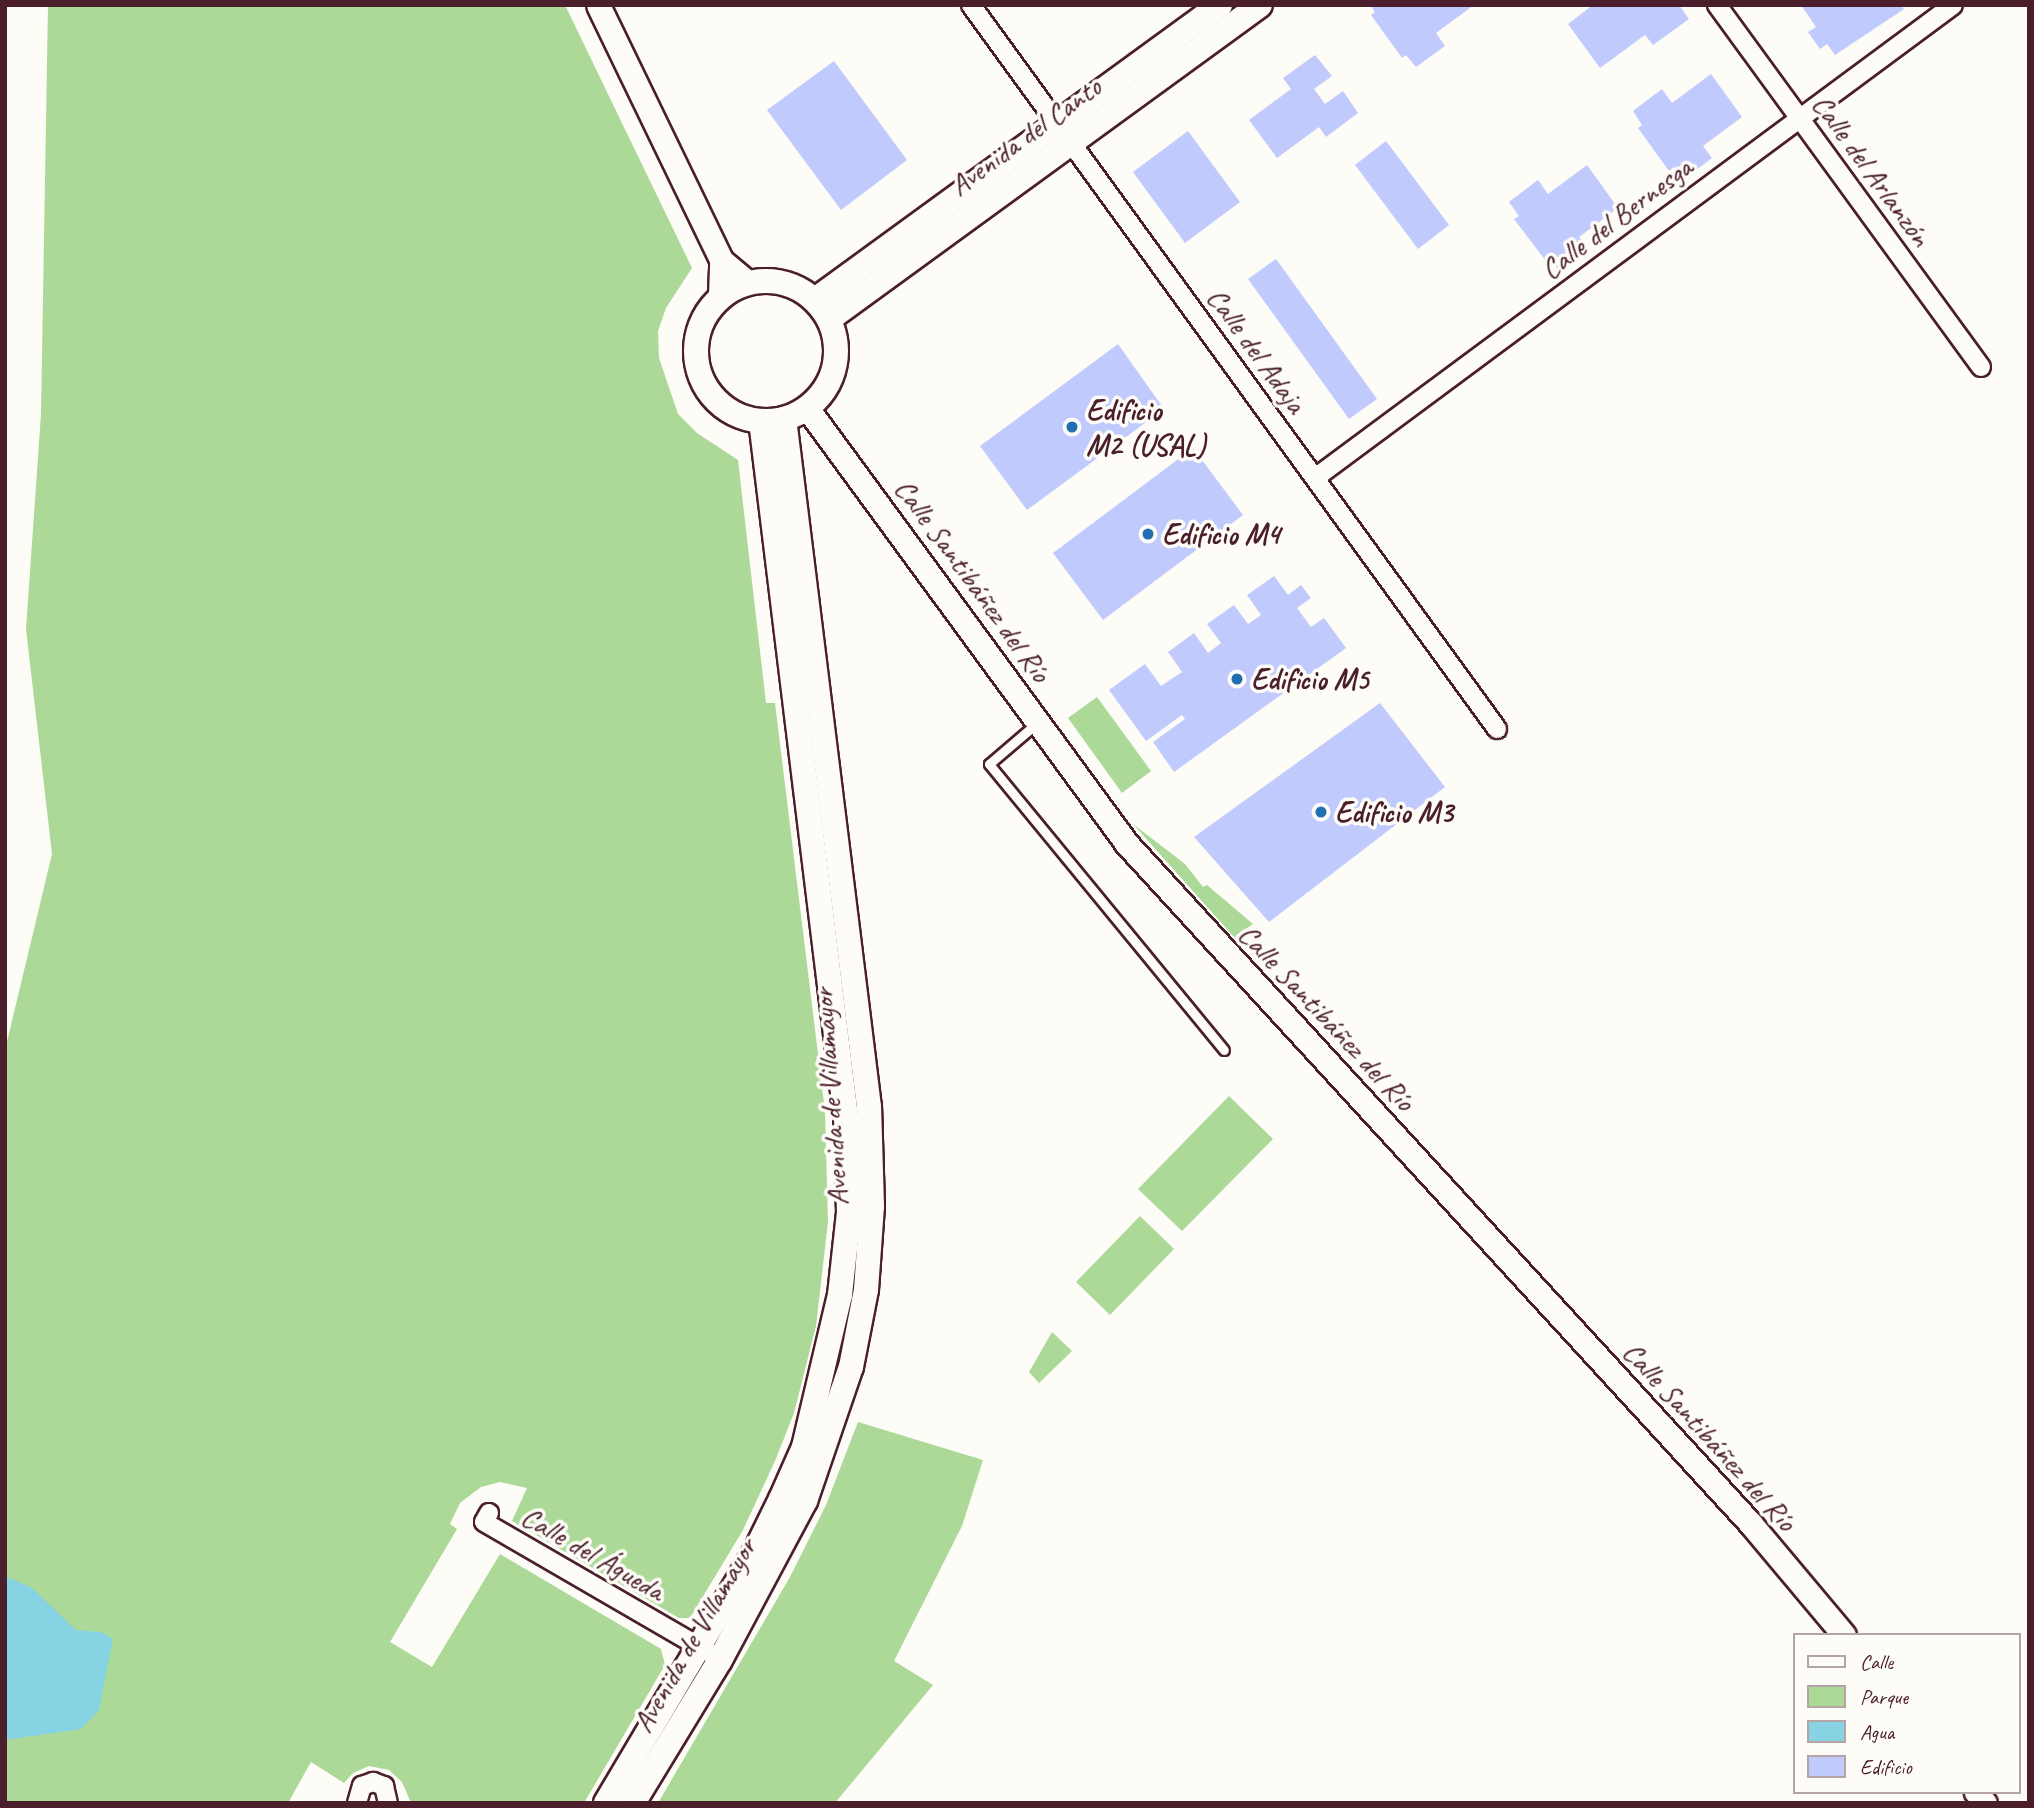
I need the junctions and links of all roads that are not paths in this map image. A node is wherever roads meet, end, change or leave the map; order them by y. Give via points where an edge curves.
1 (598, 5) edge
2 (971, 5) edge
3 (1220, 5) edge
4 (1260, 5) edge
5 (1717, 5) edge
6 (1953, 5) edge
7 (1799, 118) junction
8 (1065, 133) junction
9 (721, 260) junction
10 (747, 282) junction
11 (720, 296) junction
12 (822, 309) junction
13 (1981, 368) dead end
14 (807, 408) junction
15 (773, 420) junction
16 (1315, 478) junction
17 (1038, 721) junction
18 (1497, 729) dead end
19 (1224, 1050) dead end
20 (489, 1513) dead end
21 (1841, 1633) edge
22 (710, 1654) junction
23 (357, 1803) edge
24 (388, 1803) edge
25 (606, 1803) edge
26 (633, 1803) edge

1 - 9 street
2 - 8 street, Calle del Adaja
3 - 8 main road, Avenida del Canto
4 - 8 main road, Avenida del Canto
5 - 7 street, Calle del Arlanzón
6 - 7 street, Calle del Bernesga
7 - 13 street, Calle del Arlanzón
7 - 16 street, Calle del Bernesga
8 - 12 main road, Avenida del Canto
8 - 16 street, Calle del Adaja
9 - 10 street
9 - 11 street
10 - 11 main road
10 - 12 main road via 771,280 794,286
11 - 15 main road via 698,330 698,371 722,406
12 - 14 main road via 836,358 826,386
14 - 15 main road
14 - 17 street, Calle Santibáñez del Río
15 - 22 main road, Avenida de Villamayor via 846,1116 849,1212 826,1366 804,1447
16 - 18 street, Calle del Adaja
17 - 19 lane via 989,764
17 - 21 street, Calle Santibáñez del Río via 1137,854 1749,1523
20 - 22 street, Calle del Águeda via 484,1522
22 - 25 main road, Avenida de Villamayor
22 - 26 main road, Avenida de Villamayor
23 - 24 street via 362,1786 373,1782 384,1786

